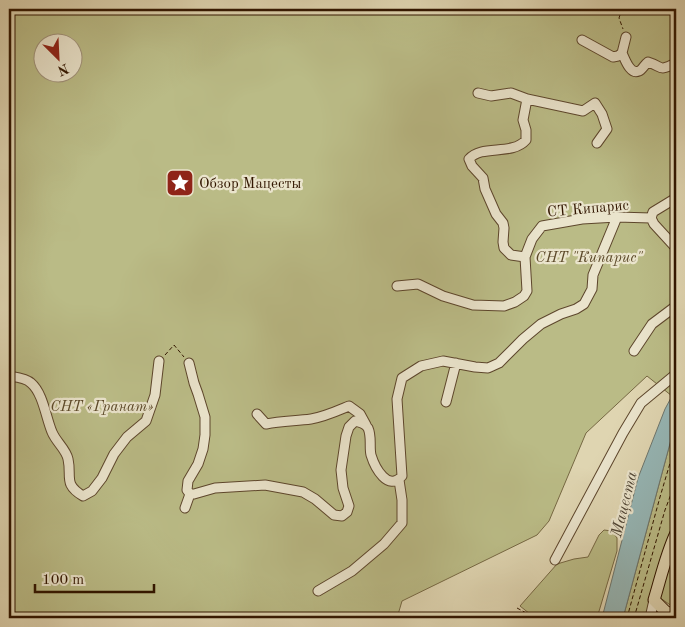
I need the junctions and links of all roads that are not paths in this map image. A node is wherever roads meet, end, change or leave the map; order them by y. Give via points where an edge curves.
1 (626, 37) road end
2 (582, 40) dead end
3 (622, 53) junction
4 (676, 63) edge
5 (478, 93) dead end
6 (527, 99) junction
7 (596, 143) dead end
8 (676, 198) edge
9 (617, 217) junction
10 (651, 218) junction
11 (676, 248) edge
12 (525, 257) junction
13 (397, 286) dead end
14 (676, 306) edge
15 (634, 351) dead end
16 (158, 361) road end
17 (189, 363) road end
18 (456, 364) junction
19 (676, 374) edge
20 (9, 376) edge
21 (446, 402) dead end
22 (257, 414) dead end
23 (366, 426) junction
24 (399, 480) junction
25 (190, 494) junction
26 (185, 508) dead end
27 (676, 533) edge
28 (555, 560) dead end
29 (318, 591) dead end
30 (654, 600) junction
31 (650, 618) edge
32 (676, 618) edge

1 - 3 street
2 - 3 street via 613,57
3 - 4 street via 634,72 648,62 659,68
5 - 6 street via 491,96 511,93
6 - 7 street via 583,112 595,103 607,129
6 - 12 street via 523,120 526,140 522,145 481,152 469,159 483,178 503,224 504,248 511,255
8 - 10 street via 654,212
9 - 10 street, СТ Кипарис
9 - 12 street, СТ Кипарис via 542,226 532,239
9 - 18 street via 592,275 592,290 584,304 541,324 499,363 488,368
10 - 11 street
12 - 13 street via 527,291 515,302 504,306 473,305 418,284
14 - 15 street via 652,324
16 - 20 street via 155,395 146,421 123,442 102,478 92,491 83,496 74,490 69,478 68,459 53,434 40,396 31,382
17 - 25 street via 205,416 203,449 188,482
18 - 21 street
18 - 24 street via 443,361 421,366 402,378 397,399 402,476
19 - 28 street via 641,403
22 - 23 street via 266,424 312,419 349,406 360,414
23 - 24 street via 371,454 381,475 394,482
23 - 25 street via 355,422 346,436 341,470 342,488 349,506 342,516 334,515 303,492 264,485 215,488
24 - 29 street via 402,523 384,544 352,571
25 - 26 street
27 - 30 main road
30 - 31 street
30 - 32 main road

